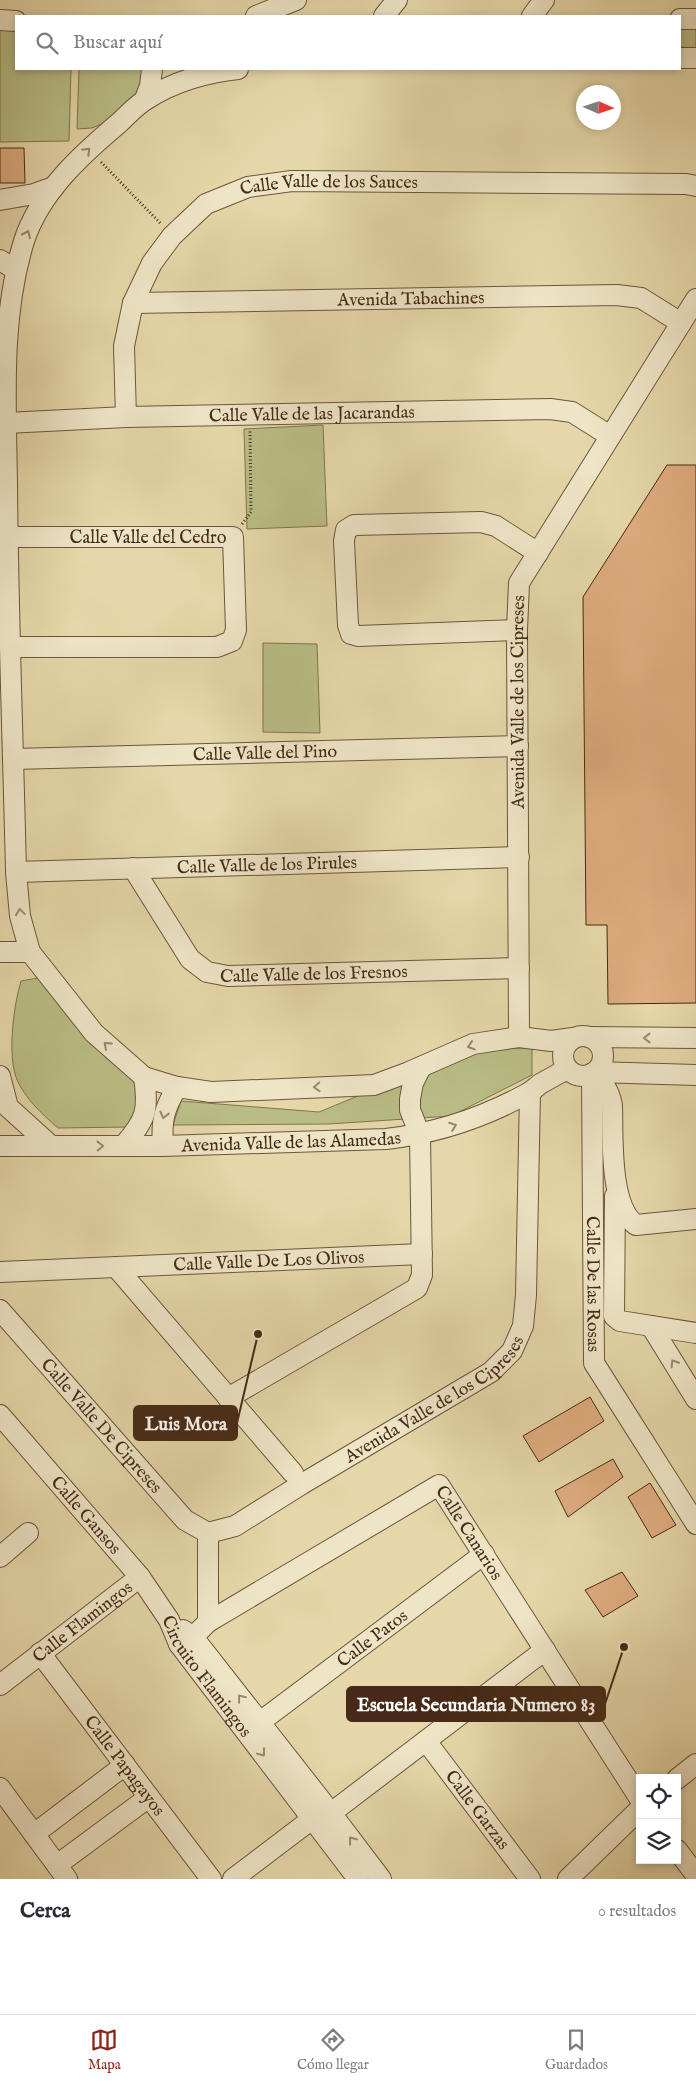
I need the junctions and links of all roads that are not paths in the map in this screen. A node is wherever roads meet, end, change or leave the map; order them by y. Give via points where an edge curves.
1 (296, 0) edge
2 (397, 0) edge
3 (544, 0) edge
4 (258, 15) edge
5 (385, 15) edge
6 (533, 15) edge
7 (681, 19) edge
8 (696, 19) edge
9 (0, 20) edge
10 (15, 20) edge
11 (681, 58) edge
12 (696, 58) edge
13 (152, 70) edge
14 (226, 70) edge
15 (192, 73) edge
16 (146, 99) junction
17 (696, 186) edge
18 (54, 187) junction
19 (0, 200) edge
20 (8, 265) edge
21 (696, 299) edge
22 (133, 303) junction
23 (681, 323) junction
24 (126, 417) junction
25 (6, 423) junction
26 (610, 436) junction
27 (7, 537) junction
28 (538, 553) junction
29 (517, 630) junction
30 (11, 648) junction
31 (518, 746) junction
32 (13, 759) junction
33 (519, 857) junction
34 (133, 868) junction
35 (16, 872) junction
36 (0, 952) edge
37 (30, 952) junction
38 (519, 968) junction
39 (519, 1037) junction
40 (581, 1038) junction
41 (696, 1038) edge
42 (421, 1067) junction
43 (568, 1069) junction
44 (593, 1073) junction
45 (696, 1075) edge
46 (0, 1076) edge
47 (144, 1077) junction
48 (177, 1087) junction
49 (530, 1092) junction
50 (4, 1107) edge
51 (420, 1135) junction
52 (124, 1145) junction
53 (0, 1146) edge
54 (51, 1146) junction
55 (163, 1146) junction
56 (615, 1179) junction
57 (696, 1219) edge
58 (422, 1254) junction
59 (116, 1267) junction
60 (0, 1272) edge
61 (0, 1310) edge
62 (651, 1326) junction
63 (696, 1333) edge
64 (228, 1398) junction
65 (696, 1399) edge
66 (0, 1415) edge
67 (293, 1473) dead end
68 (696, 1524) edge
69 (28, 1533) dead end
70 (208, 1534) junction
71 (484, 1554) junction
72 (1, 1555) edge
73 (140, 1577) junction
74 (169, 1620) joint
75 (208, 1622) junction
76 (186, 1641) junction
77 (545, 1650) junction
78 (40, 1653) junction
79 (0, 1684) edge
80 (260, 1722) junction
81 (426, 1741) junction
82 (696, 1764) edge
83 (125, 1765) junction
84 (681, 1776) edge
85 (0, 1788) edge
86 (636, 1793) edge
87 (149, 1797) junction
88 (331, 1812) junction
89 (636, 1813) edge
90 (312, 1819) junction
91 (34, 1834) junction
92 (681, 1855) edge
93 (62, 1872) edge
94 (696, 1875) edge
95 (211, 1879) edge
96 (233, 1879) edge
97 (358, 1879) edge
98 (381, 1879) edge
99 (530, 1879) edge
100 (568, 1879) edge

1 - 4 street
2 - 5 street
3 - 6 street
7 - 8 street
9 - 10 street
11 - 12 street
13 - 16 street
14 - 15 street
15 - 16 street
18 -> 16 street via 88,150
17 - 22 street, Calle Valle de los Sauces via 292,181 248,187 206,204 172,236 152,263
18 - 19 street
20 -> 18 street
20 - 25 street
21 - 23 street, Avenida Valle de los Cipreses
22 - 23 street, Avenida Tabachines via 617,295 641,298
22 - 24 street, Calle Valle de los Sauces via 124,346
23 - 26 street, Avenida Valle de los Cipreses
24 - 25 street, Calle Valle de las Jacarandas
24 - 26 street, Calle Valle de las Jacarandas via 550,409 572,412
25 - 27 street
26 - 28 street, Avenida Valle de los Cipreses
27 - 30 street
27 - 30 street, Calle Valle del Cedro via 233,536 236,630 232,641 217,647
28 - 29 street, Avenida Valle de los Cipreses via 519,583
28 - 29 street via 496,526 481,522 354,525 346,530 348,625 351,634
29 - 31 street, Avenida Valle de los Cipreses
30 - 32 street
31 - 32 street, Calle Valle del Pino
31 - 33 street, Avenida Valle de los Cipreses
32 - 35 street
33 - 34 street, Calle Valle de los Pirules
33 - 38 street, Avenida Valle de los Cipreses
34 - 35 street, Calle Valle de los Pirules
34 - 38 street, Calle Valle de los Fresnos via 190,959 207,972 228,976
37 -> 35 street via 20,916
36 - 37 street
47 -> 37 street via 94,1033
38 - 39 street, Avenida Valle de los Cipreses
39 - 40 street via 551,1041
39 -> 42 street via 473,1044
41 -> 40 street
40 - 43 street via 569,1042 563,1052
40 - 44 street via 598,1044 603,1056
42 -> 48 street via 374,1085 211,1092
42 - 51 street via 410,1099 410,1110
43 - 44 street via 579,1076
43 - 49 street, Avenida Valle de las Alamedas
44 - 45 street
44 - 56 street via 609,1094
44 - 68 street, Calle De las Rosas via 594,1363
46 - 50 street
47 - 48 street
47 - 52 street via 144,1113 139,1128
48 -> 55 street via 163,1116
51 -> 49 street, Avenida Valle de las Alamedas via 451,1128
49 - 70 street, Avenida Valle de los Cipreses via 526,1295 523,1326 512,1352 491,1372 235,1526
50 - 54 street
51 - 55 street, Avenida Valle de las Alamedas via 386,1139
51 - 58 street
54 -> 52 street, Avenida Valle de las Alamedas
52 - 55 street, Avenida Valle de las Alamedas
53 - 54 street, Avenida Valle de las Alamedas
56 - 57 street via 624,1210 636,1225
56 - 62 street via 614,1316 620,1321
58 - 59 street, Calle Valle De Los Olivos
58 - 64 street via 422,1274 417,1288
59 - 60 street, Calle Valle De Los Olivos
59 - 64 street
61 - 70 street, Calle Valle De Cipreses via 185,1520
62 - 63 street
65 -> 62 street
64 - 67 street
66 - 73 street, Calle Gansos
69 - 72 street
70 - 75 street
71 - 75 street, Calle Canarios via 439,1485
71 - 77 street, Calle Canarios
71 - 80 street, Calle Patos
73 - 74 street, Calle Gansos
73 - 78 street, Calle Flamingos
74 - 76 street, Circuito Flamingos
75 - 76 street, Calle Canarios
80 -> 76 street, Circuito Flamingos
76 -> 90 street, Circuito Flamingos
77 - 81 street
77 - 86 street, Calle Canarios
78 - 79 street, Calle Flamingos
78 - 83 street, Calle Papagayos
80 - 88 street, Circuito Flamingos
81 - 88 street
81 - 99 street, Calle Garzas
82 - 84 street
83 - 87 street, Calle Papagayos
83 - 91 street
85 - 91 street
87 - 93 street
87 - 95 street, Calle Papagayos
98 -> 88 street, Circuito Flamingos
89 - 100 street
90 - 96 street
90 - 97 street, Circuito Flamingos
91 - 93 street
92 - 94 street

